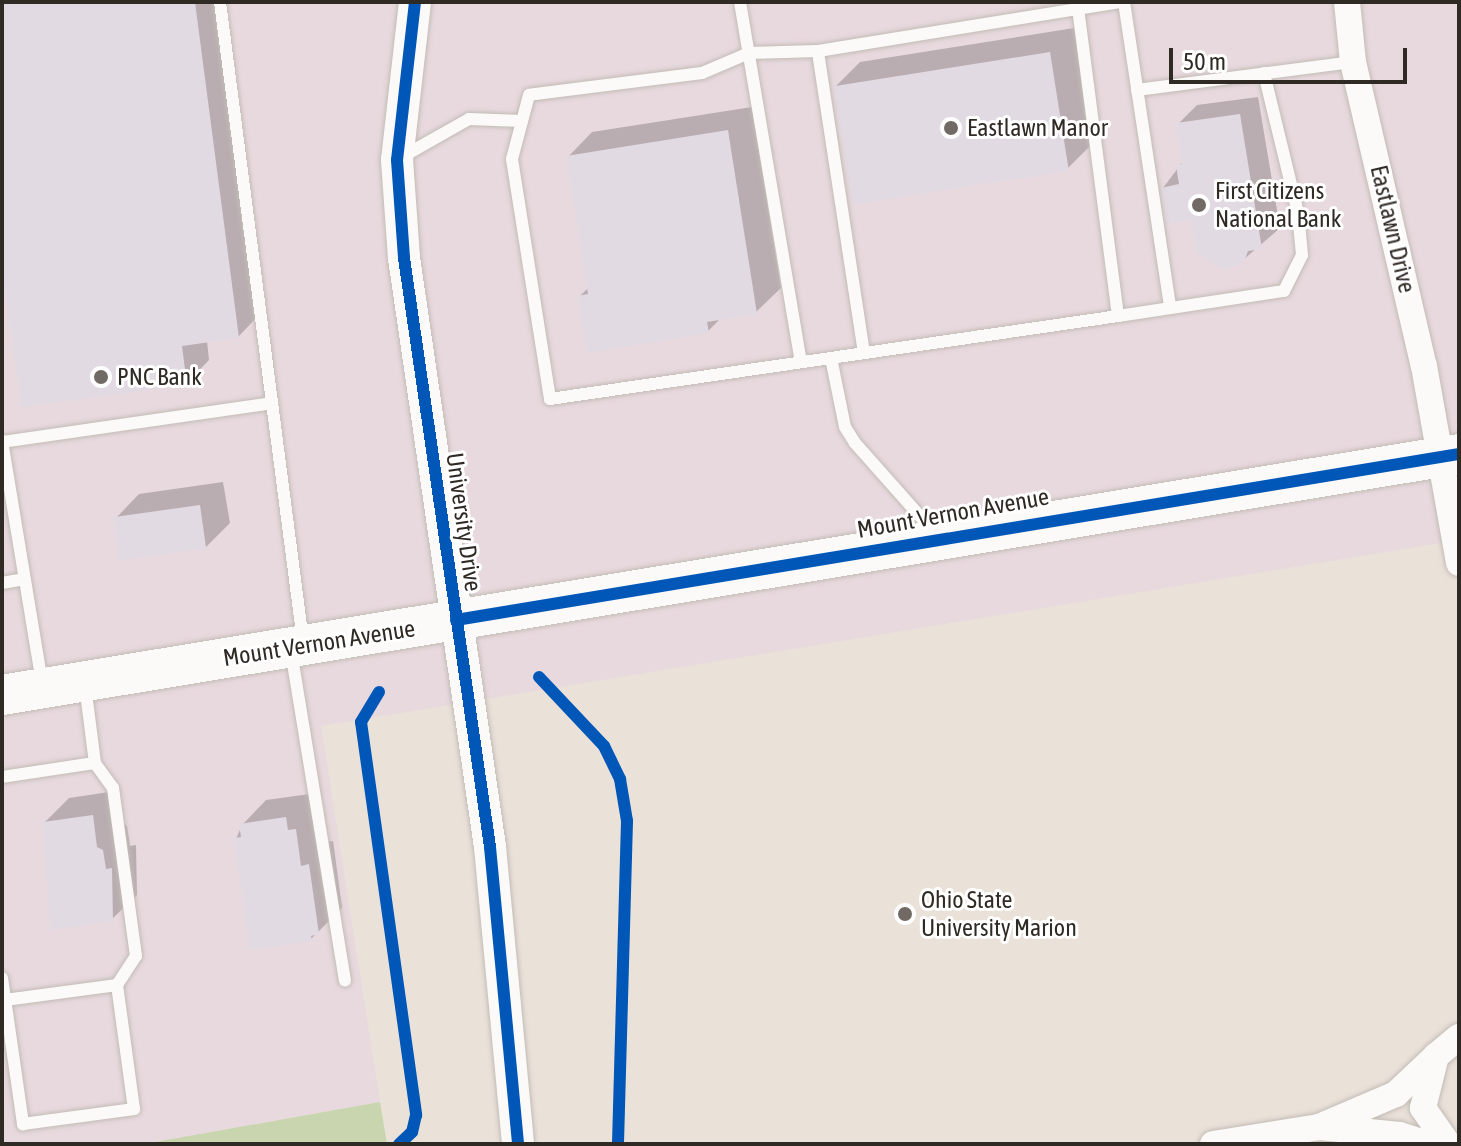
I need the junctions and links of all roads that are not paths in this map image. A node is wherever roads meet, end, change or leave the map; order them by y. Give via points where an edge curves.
1 (220, 2) edge
2 (415, 2) edge
3 (740, 2) edge
4 (1122, 2) edge
5 (1347, 2) edge
6 (1077, 6) edge
7 (818, 51) junction
8 (749, 53) junction
9 (1353, 62) junction
10 (1264, 73) junction
11 (1137, 90) junction
12 (522, 121) junction
13 (397, 160) junction
14 (1170, 307) junction
15 (1118, 316) junction
16 (864, 353) junction
17 (831, 358) junction
18 (801, 362) junction
19 (272, 403) junction
20 (2, 442) edge
21 (1450, 455) edge
22 (940, 538) junction
23 (1459, 563) edge
24 (25, 579) junction
25 (2, 583) edge
26 (456, 620) junction
27 (297, 646) junction
28 (85, 682) junction
29 (43, 689) junction
30 (2, 695) edge
31 (95, 763) junction
32 (2, 777) edge
33 (2, 978) edge
34 (345, 981) dead end
35 (117, 985) junction
36 (5, 1000) junction
37 (1459, 1037) edge
38 (1436, 1056) junction
39 (1319, 1127) junction
40 (518, 1144) edge
41 (1213, 1144) edge
42 (1427, 1144) edge
43 (1448, 1144) edge

1 - 19 lane
2 - 13 street, University Drive
3 - 8 lane
4 - 6 lane
4 - 11 lane
5 - 9 street, Eastlawn Drive
6 - 7 lane
6 - 15 lane
7 - 8 lane
7 - 16 lane
8 - 12 lane via 702,73 529,95
8 - 18 lane
9 - 10 lane
9 - 21 street, Eastlawn Drive
10 - 11 lane
10 - 14 lane via 1298,213 1302,255 1284,291
11 - 14 lane
12 - 13 lane via 469,119
12 - 18 lane via 512,159 550,399
13 - 26 street, University Drive via 404,258
14 - 15 lane
15 - 16 lane
16 - 17 lane
17 - 18 lane
17 - 22 lane via 845,427
19 - 20 lane
19 - 27 lane
20 - 24 lane
21 - 22 main road, Mount Vernon Avenue
21 - 23 street
22 - 26 main road, Mount Vernon Avenue
24 - 25 lane
24 - 29 lane
26 - 27 main road, Mount Vernon Avenue
26 - 40 street, University Drive via 490,847
27 - 28 main road, Mount Vernon Avenue
27 - 34 lane
28 - 29 main road, Mount Vernon Avenue
28 - 31 lane
29 - 30 main road, Mount Vernon Avenue
31 - 32 lane
31 - 35 lane via 113,788 136,956
33 - 36 lane
35 - 36 lane
35 - 36 lane via 134,1109 23,1124
37 - 38 street
38 - 39 street via 1396,1094
38 - 43 street via 1423,1108
39 - 41 street
39 - 42 street via 1400,1135

